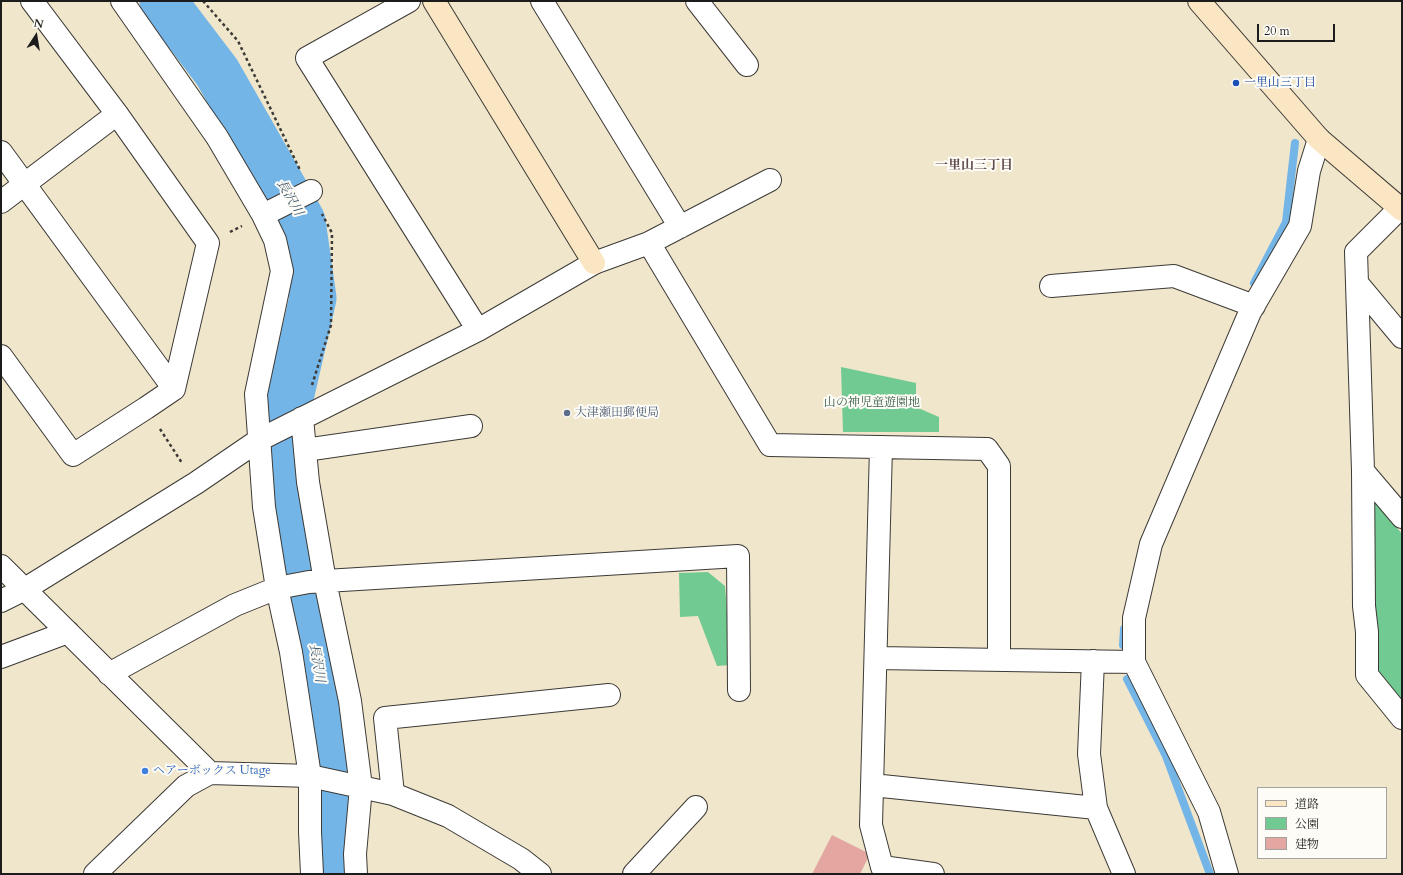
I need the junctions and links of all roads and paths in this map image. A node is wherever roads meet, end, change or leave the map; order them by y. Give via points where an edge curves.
1 (32, 1) edge
2 (122, 1) edge
3 (409, 1) edge
4 (434, 1) edge
5 (542, 1) edge
6 (697, 1) edge
7 (1199, 1) edge
8 (746, 65) dead end
9 (117, 114) junction
10 (1319, 139) junction
11 (1, 152) edge
12 (770, 180) dead end
13 (25, 185) junction
14 (310, 191) dead end
15 (1, 202) edge
16 (1401, 208) edge
17 (264, 214) junction
18 (680, 227) junction
19 (208, 243) junction
20 (649, 243) junction
21 (594, 263) junction
22 (1357, 283) junction
23 (1052, 286) dead end
24 (1254, 306) junction
25 (478, 330) junction
26 (1402, 337) edge
27 (1, 356) edge
28 (174, 389) junction
29 (146, 408) junction
30 (302, 418) junction
31 (471, 426) dead end
32 (259, 440) junction
33 (881, 447) junction
34 (305, 450) junction
35 (1363, 471) junction
36 (196, 483) junction
37 (1402, 517) edge
38 (1, 566) edge
39 (325, 581) junction
40 (278, 588) junction
41 (24, 589) junction
42 (1, 601) edge
43 (68, 632) junction
44 (1, 657) edge
45 (876, 658) junction
46 (999, 660) junction
47 (1093, 661) junction
48 (1134, 662) junction
49 (109, 674) junction
50 (739, 690) dead end
51 (609, 695) dead end
52 (1402, 718) edge
53 (210, 773) junction
54 (311, 776) junction
55 (872, 785) junction
56 (360, 787) junction
57 (393, 794) junction
58 (696, 807) dead end
59 (1096, 808) junction
60 (99, 873) edge
61 (312, 874) edge
62 (356, 874) edge
63 (540, 874) edge
64 (634, 874) edge
65 (933, 874) edge
66 (1124, 874) edge
67 (1227, 874) edge

1 - 9 street
2 - 17 street via 217,137
3 - 25 street via 307,58
4 - 21 street
5 - 18 street
6 - 8 street
7 - 10 street
9 - 13 street
9 - 19 street
10 - 16 street
10 - 24 street via 1309,171 1300,226
11 - 13 street
12 - 18 street
13 - 15 street
13 - 28 street
14 - 17 street
16 - 22 street via 1356,252
17 - 19 path
17 - 32 street via 275,240 282,271 256,394
18 - 20 street
19 - 28 street
20 - 21 street
20 - 33 street via 770,445
21 - 25 street
22 - 26 street
22 - 35 street
23 - 24 street via 1174,276
24 - 48 street via 1150,544 1134,618
25 - 30 street
27 - 29 street via 73,455
28 - 29 street
29 - 36 path
30 - 32 street
30 - 34 street
31 - 34 street
32 - 36 street
32 - 40 street via 264,507
33 - 45 street
33 - 46 street via 987,449 999,466
34 - 39 street
35 - 37 street
35 - 52 street via 1366,675
36 - 41 street
38 - 41 street
39 - 40 street
39 - 50 street via 738,556
39 - 56 street via 350,701
40 - 49 street via 235,605
40 - 54 street
41 - 42 street
41 - 43 street
43 - 44 street
43 - 49 street
45 - 46 street
45 - 55 street
46 - 47 street
47 - 48 street
47 - 59 street via 1089,754
48 - 67 street via 1209,812
49 - 53 street
51 - 57 street via 385,718
53 - 54 street
53 - 60 street via 186,786
54 - 56 street
54 - 61 street
55 - 59 street
55 - 65 street via 871,825 882,867
56 - 57 street
56 - 62 street
57 - 63 street via 448,816 521,859
58 - 64 street
59 - 66 street

